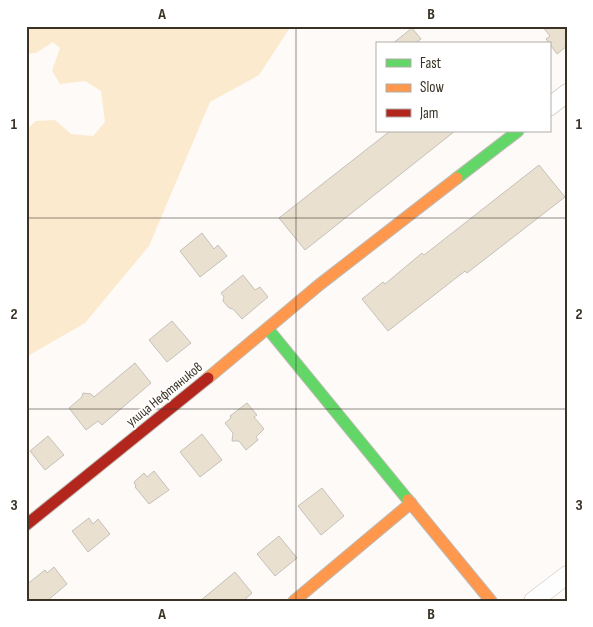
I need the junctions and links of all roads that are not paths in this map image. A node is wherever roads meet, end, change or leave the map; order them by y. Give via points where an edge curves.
1 (567, 93) edge
2 (550, 106) edge
3 (517, 132) edge
4 (268, 329) junction
5 (411, 503) junction
6 (26, 525) edge
7 (567, 575) edge
8 (294, 601) edge
9 (491, 601) edge
10 (534, 601) edge

1 - 2 street
3 - 4 street, улица Нефтяников via 319,285
4 - 5 street
4 - 6 street, улица Нефтяников
5 - 8 street
5 - 9 street
7 - 10 street

